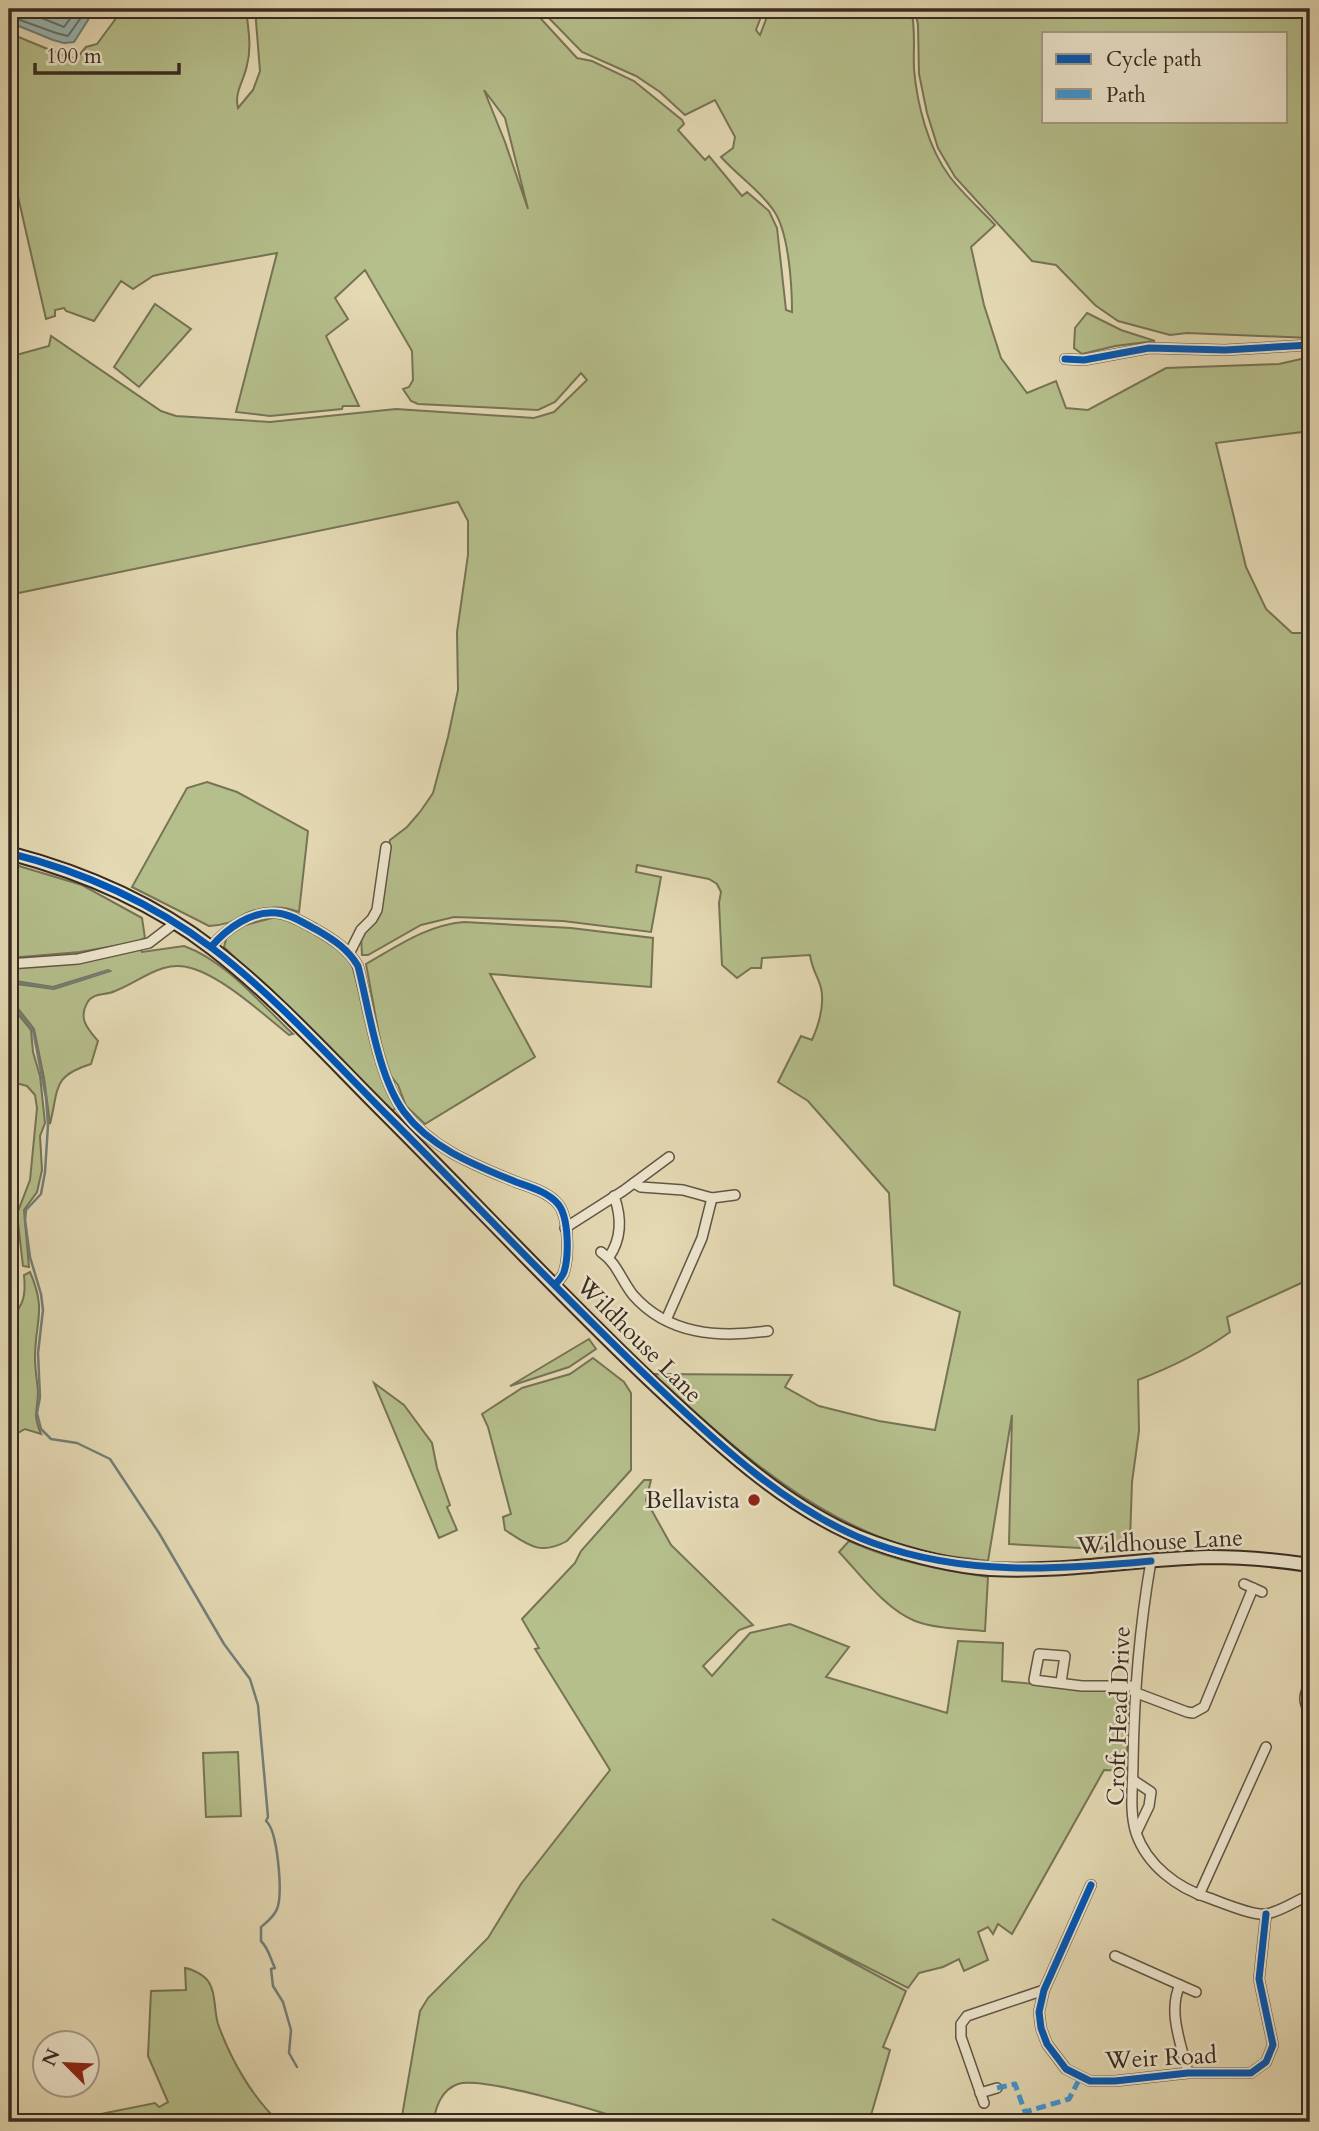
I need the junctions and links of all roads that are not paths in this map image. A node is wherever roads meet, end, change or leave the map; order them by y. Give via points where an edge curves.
1 (1310, 345) edge
2 (1065, 359) dead end
3 (386, 847) dead end
4 (9, 853) edge
5 (174, 923) junction
6 (211, 947) junction
7 (350, 952) junction
8 (9, 964) edge
9 (669, 1157) dead end
10 (634, 1183) junction
11 (735, 1195) dead end
12 (614, 1196) junction
13 (712, 1198) junction
14 (565, 1228) junction
15 (555, 1285) junction
16 (666, 1320) junction
17 (768, 1331) dead end
18 (1151, 1561) junction
19 (1310, 1565) edge
20 (1253, 1588) dead end
21 (1310, 1681) edge
22 (1062, 1682) dead end
23 (1134, 1689) junction
24 (1310, 1711) edge
25 (1266, 1747) dead end
26 (1133, 1780) junction
27 (1136, 1832) junction
28 (1091, 1885) dead end
29 (1199, 1895) junction
30 (1310, 1895) edge
31 (1266, 1914) junction
32 (1115, 1956) dead end
33 (1180, 1985) junction
34 (1044, 1990) junction
35 (1196, 1992) dead end
36 (1188, 2073) junction
37 (997, 2088) dead end

1 - 2 street via 1149,348
3 - 7 street via 377,910
4 - 5 main road, Wildhouse Lane via 88,878
5 - 6 main road, Wildhouse Lane
5 - 8 street via 149,943 78,959
6 - 7 street via 235,925 280,913
6 - 15 main road, Wildhouse Lane via 292,1021
7 - 14 street via 358,966 384,1069 403,1111 440,1147 547,1194 558,1204
9 - 10 street
10 - 12 street
10 - 13 street
11 - 13 street
12 - 14 street
12 - 16 street via 621,1230 614,1250 605,1255 632,1294
13 - 16 street via 702,1238
14 - 15 street via 564,1273
15 - 18 main road, Wildhouse Lane via 712,1439 835,1526 928,1559 986,1568 1080,1568
16 - 17 street via 720,1335
18 - 19 main road, Wildhouse Lane via 1264,1558
18 - 23 street, Croft Head Drive
20 - 23 street via 1204,1707 1186,1712
21 - 24 street via 1304,1698
22 - 23 street
23 - 26 street, Croft Head Drive
25 - 29 street
26 - 27 street, Croft Head Drive
26 - 27 street via 1151,1792 1152,1798
27 - 29 street, Croft Head Drive via 1164,1873
28 - 34 street, Weir Road
29 - 31 street, Croft Head Drive
30 - 31 street
31 - 36 street, Weir Road via 1259,1979 1271,2053 1251,2073
32 - 33 street
33 - 35 street
33 - 36 street via 1174,2014
34 - 36 street, Weir Road via 1041,2028 1047,2045 1066,2069 1090,2081
34 - 37 street via 967,2016 961,2024 961,2038 982,2098

